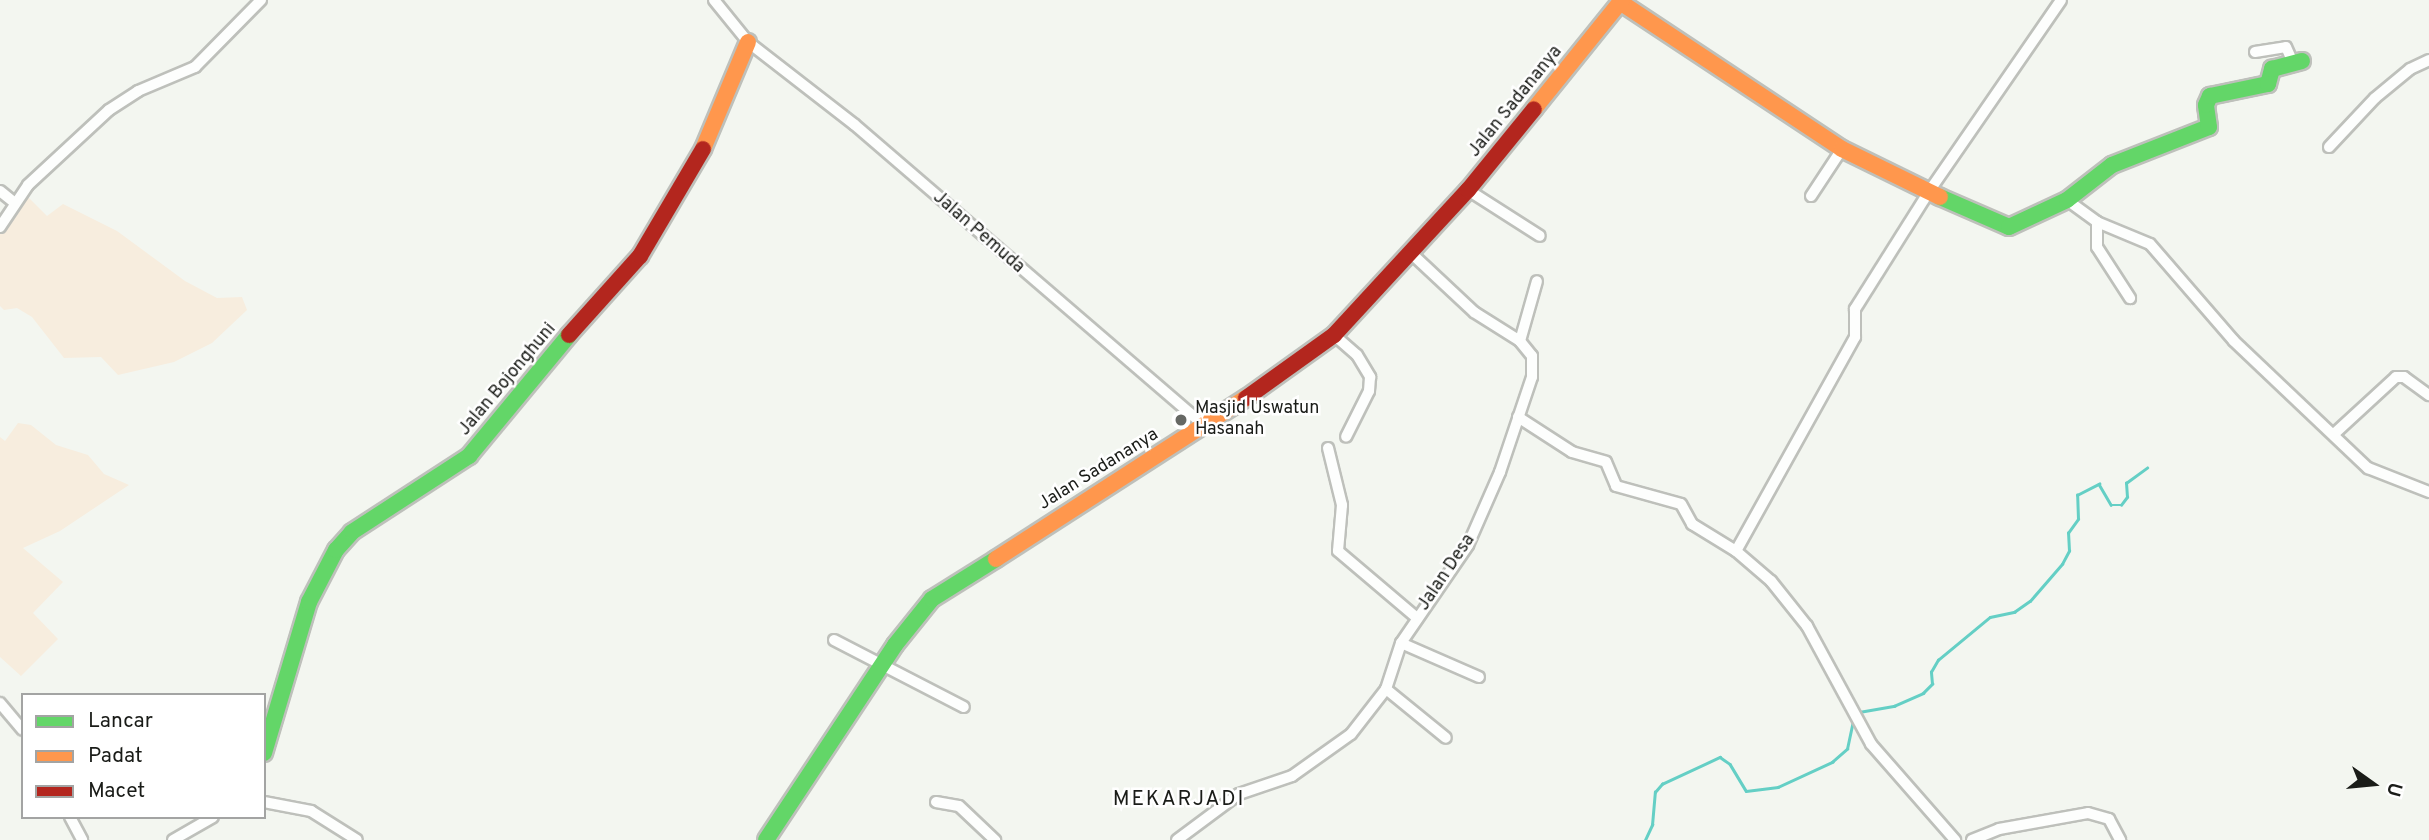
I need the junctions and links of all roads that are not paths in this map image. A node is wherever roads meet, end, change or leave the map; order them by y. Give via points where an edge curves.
1 (261, 0) edge
2 (715, 0) edge
3 (2061, 0) edge
4 (1621, 1) edge
5 (748, 42) junction
6 (2255, 52) dead end
7 (2429, 60) edge
8 (2297, 62) joint
9 (2329, 147) dead end
10 (1842, 149) junction
11 (1468, 190) junction
12 (0, 191) edge
13 (1928, 192) junction
14 (1811, 197) dead end
15 (2067, 200) junction
16 (15, 203) junction
17 (2097, 222) junction
18 (0, 226) edge
19 (1539, 236) dead end
20 (1412, 254) junction
21 (1537, 281) dead end
22 (2130, 298) dead end
23 (1334, 335) junction
24 (1520, 341) junction
25 (2429, 395) edge
26 (1518, 417) junction
27 (1206, 427) junction
28 (2334, 434) junction
29 (1346, 437) dead end
30 (1328, 448) dead end
31 (2429, 492) edge
32 (1737, 551) junction
33 (1417, 618) junction
34 (835, 640) dead end
35 (1401, 643) junction
36 (883, 666) junction
37 (1479, 677) dead end
38 (1387, 689) junction
39 (0, 703) edge
40 (964, 707) dead end
41 (21, 728) edge
42 (1446, 738) dead end
43 (266, 746) edge
44 (266, 802) edge
45 (936, 802) dead end
46 (71, 819) edge
47 (210, 819) edge
48 (82, 840) edge
49 (173, 840) edge
50 (357, 840) edge
51 (766, 840) edge
52 (995, 840) edge
53 (1177, 840) edge
54 (1955, 840) edge
55 (1972, 840) edge
56 (2120, 840) edge

1 - 16 street via 195,67 138,91 109,110 28,185
2 - 5 street, Jalan Pemuda
3 - 13 street
4 - 10 street
4 - 11 street, Jalan Sadananya
5 - 27 street, Jalan Pemuda via 845,117
5 - 43 street, Jalan Bojonghuni via 724,90 697,165 640,256 469,456 352,532 336,550 309,602
6 - 8 street via 2286,47
7 - 9 street via 2410,69 2371,102
8 - 15 street via 2272,69 2268,84 2210,96 2206,104 2209,127 2112,165
10 - 13 street
10 - 14 street
11 - 19 street
11 - 20 street, Jalan Sadananya
12 - 16 street
13 - 15 street via 2009,227
13 - 32 street via 1856,309 1855,337
15 - 17 street
16 - 18 street
17 - 22 street via 2095,242
17 - 28 street via 2150,244 2234,341
20 - 23 street, Jalan Sadananya
20 - 24 street via 1474,312
21 - 24 street
23 - 27 street, Jalan Sadananya
23 - 29 street via 1357,355 1370,377 1369,391
24 - 26 street, Jalan Desa via 1534,366
25 - 28 street via 2404,377 2396,377
26 - 32 street via 1572,452 1606,462 1616,486 1681,504 1692,524
26 - 33 street, Jalan Desa via 1476,529
27 - 36 street, Jalan Sadananya via 944,589 909,626
28 - 31 street via 2368,468
30 - 33 street via 1342,505 1338,551
32 - 54 street via 1791,603 1892,772
33 - 35 street, Jalan Desa
34 - 36 street
35 - 37 street
35 - 38 street, Jalan Desa
36 - 40 street
36 - 51 street, Jalan Sadananya
38 - 42 street
38 - 53 street, Jalan Desa via 1351,734 1324,754 1292,776 1239,794
39 - 41 street
44 - 50 street via 311,811
45 - 52 street via 959,806
46 - 48 street
47 - 49 street
55 - 56 street via 1999,828 2088,813 2109,820

